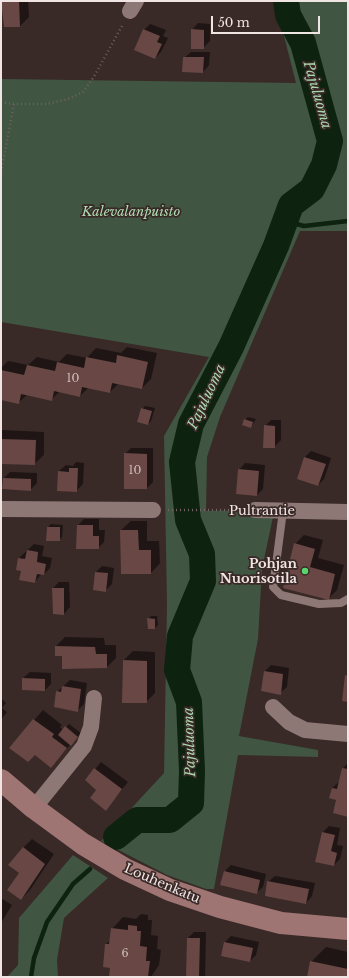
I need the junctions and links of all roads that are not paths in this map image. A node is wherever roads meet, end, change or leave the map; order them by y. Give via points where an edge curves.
1 (1, 509) edge
2 (153, 510) dead end
3 (254, 510) road end
4 (284, 511) junction
5 (348, 512) edge
6 (348, 599) edge
7 (94, 698) dead end
8 (273, 706) dead end
9 (348, 734) edge
10 (1, 780) edge
11 (34, 808) junction
12 (348, 929) edge

1 - 2 street
3 - 4 street, Pultrantie
4 - 5 street, Pultrantie
4 - 6 lane via 273,587 281,595 319,604 341,603
7 - 11 street via 91,728 84,746
8 - 9 street via 289,722 306,730
10 - 11 street, Louhenkatu
11 - 12 street, Louhenkatu via 83,844 170,890 220,907 281,922

